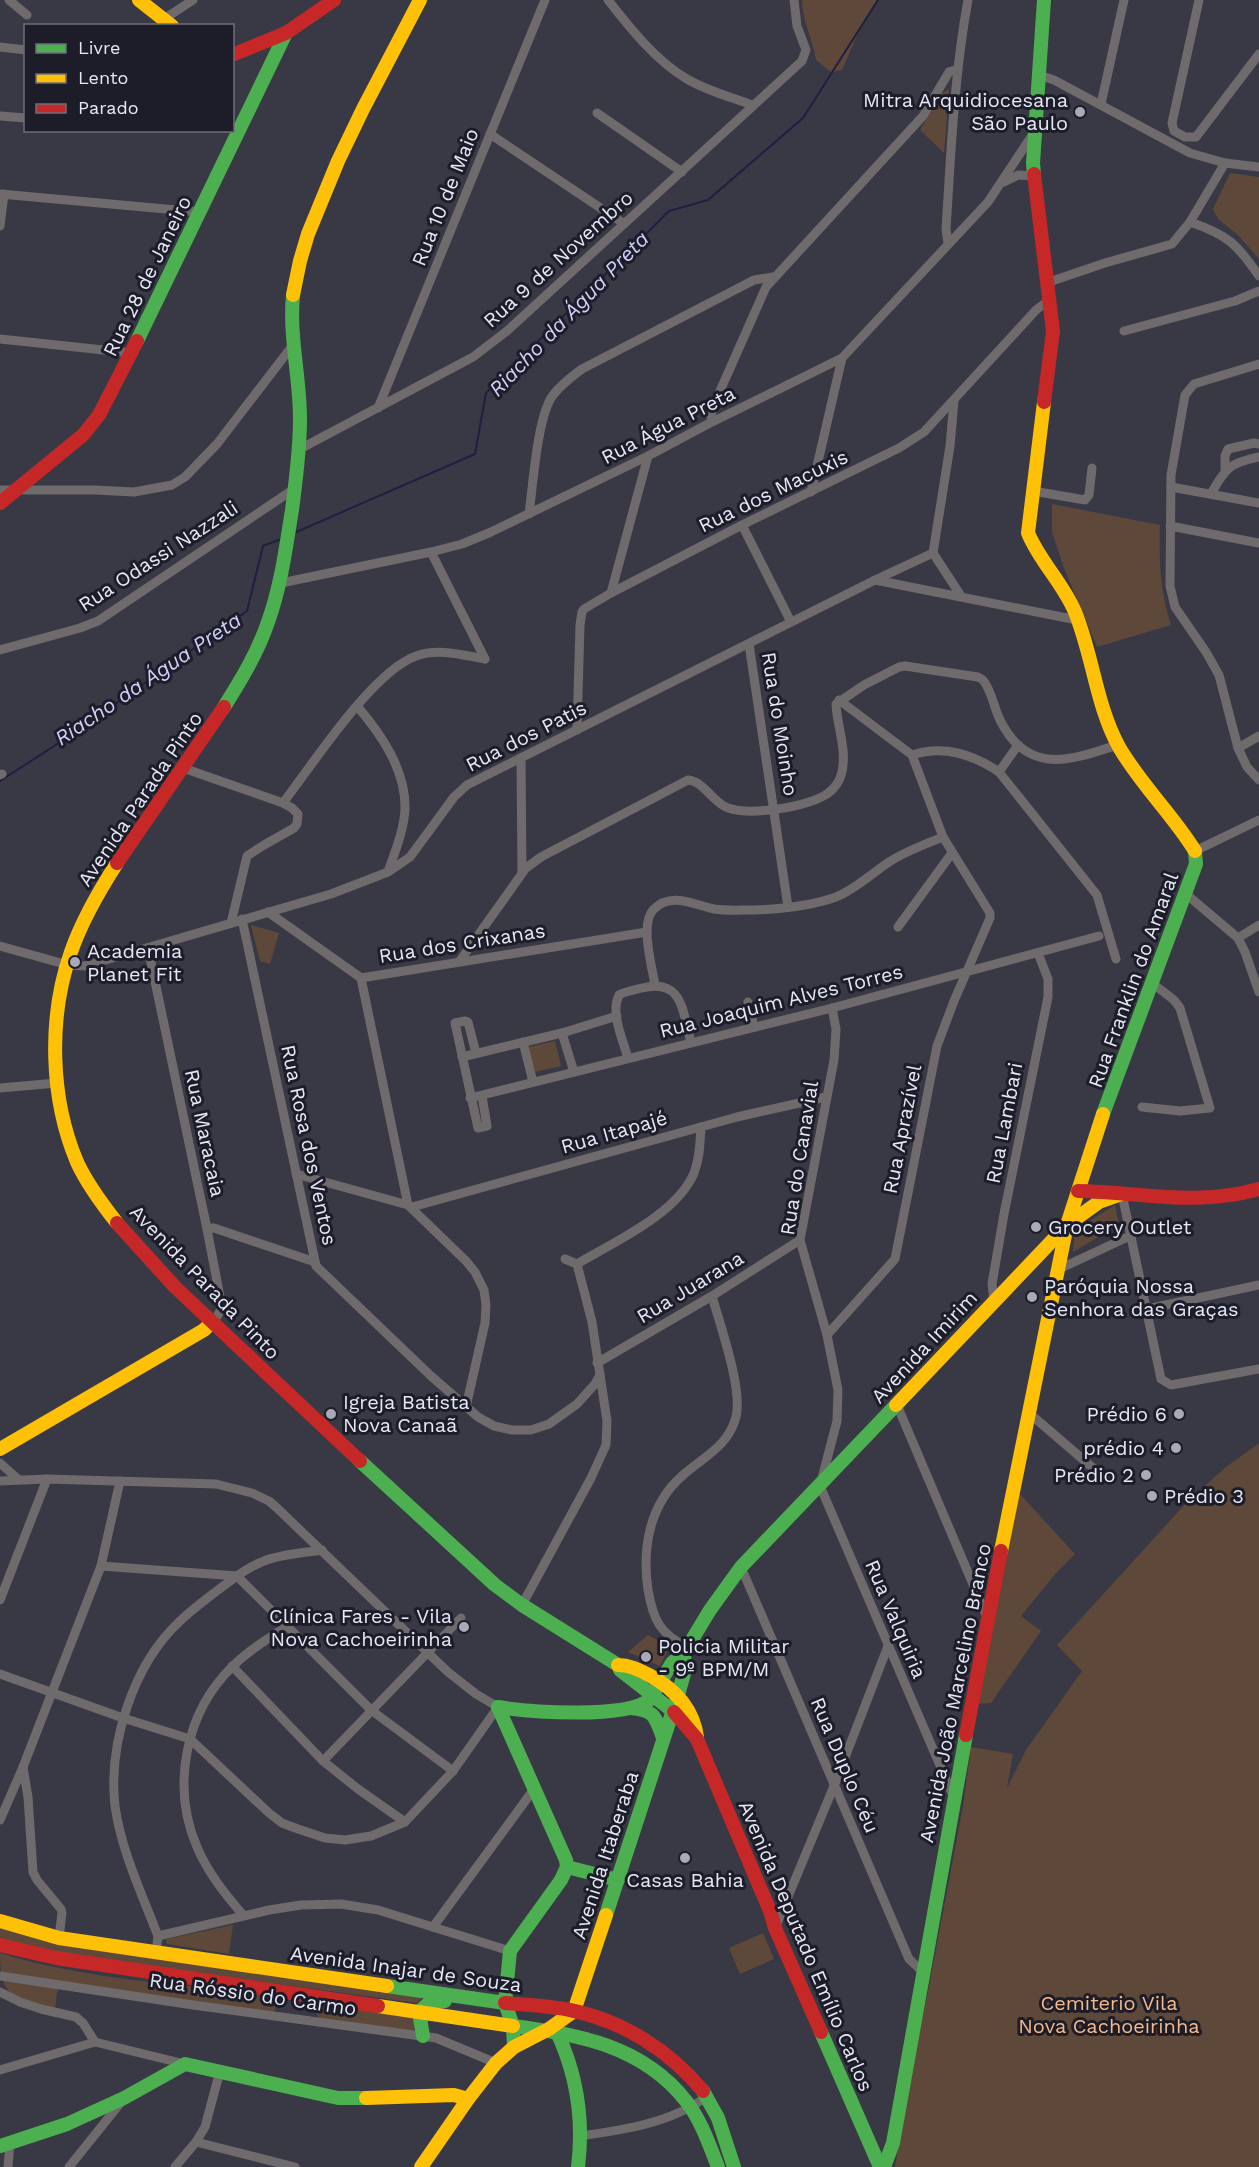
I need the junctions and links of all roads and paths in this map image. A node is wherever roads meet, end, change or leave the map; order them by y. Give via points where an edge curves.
1 (9, 0) edge
2 (139, 0) edge
3 (193, 0) edge
4 (334, 0) edge
5 (420, 0) edge
6 (545, 0) edge
7 (608, 0) edge
8 (794, 0) edge
9 (968, 0) edge
10 (1044, 0) edge
11 (1124, 0) edge
12 (1199, 0) edge
13 (27, 15) dead end
14 (168, 22) edge
15 (286, 33) junction
16 (0, 47) edge
17 (24, 50) edge
18 (234, 54) edge
19 (1259, 54) edge
20 (958, 69) junction
21 (1039, 75) junction
22 (1101, 104) junction
23 (752, 105) junction
24 (597, 113) dead end
25 (0, 116) edge
26 (24, 118) edge
27 (1035, 132) junction
28 (490, 134) junction
29 (1225, 163) junction
30 (1259, 167) edge
31 (682, 172) junction
32 (1034, 176) junction
33 (1001, 183) junction
34 (2, 194) edge
35 (199, 212) junction
36 (1190, 222) junction
37 (623, 223) junction
38 (0, 226) edge
39 (948, 244) junction
40 (1259, 276) edge
41 (773, 277) junction
42 (1047, 283) junction
43 (1259, 291) edge
44 (1049, 300) junction
45 (1124, 331) dead end
46 (0, 339) edge
47 (293, 345) junction
48 (132, 353) junction
49 (842, 358) junction
50 (1259, 364) edge
51 (954, 400) junction
52 (378, 408) junction
53 (711, 422) junction
54 (1259, 444) edge
55 (298, 450) junction
56 (648, 456) junction
57 (1259, 457) edge
58 (1092, 468) dead end
59 (1225, 470) junction
60 (1171, 487) junction
61 (294, 489) junction
62 (7, 490) edge
63 (1033, 491) junction
64 (811, 492) junction
65 (1211, 494) junction
66 (1259, 502) edge
67 (0, 503) edge
68 (529, 514) junction
69 (742, 525) junction
70 (1170, 526) junction
71 (1259, 543) edge
72 (432, 552) junction
73 (933, 553) junction
74 (875, 580) junction
75 (281, 583) junction
76 (611, 593) junction
77 (961, 596) junction
78 (1077, 620) junction
79 (791, 622) junction
80 (750, 644) junction
81 (0, 650) edge
82 (839, 700) junction
83 (357, 706) junction
84 (577, 730) junction
85 (1259, 736) edge
86 (1018, 745) junction
87 (1117, 745) junction
88 (1238, 748) junction
89 (912, 755) junction
90 (521, 758) junction
91 (183, 768) junction
92 (999, 772) junction
93 (1259, 780) edge
94 (283, 803) junction
95 (774, 809) junction
96 (1259, 820) edge
97 (943, 837) junction
98 (1195, 851) junction
99 (951, 853) junction
100 (388, 872) junction
101 (522, 872) junction
102 (1186, 894) junction
103 (788, 907) junction
104 (268, 912) junction
105 (242, 920) junction
106 (231, 923) junction
107 (1259, 925) edge
108 (898, 927) dead end
109 (647, 932) junction
110 (1099, 936) dead end
111 (1238, 938) junction
112 (0, 946) edge
113 (148, 948) junction
114 (1038, 953) junction
115 (1116, 959) dead end
116 (459, 962) junction
117 (68, 965) junction
118 (967, 971) junction
119 (361, 978) junction
120 (1152, 983) junction
121 (655, 985) junction
122 (1259, 992) edge
123 (748, 1002) dead end
124 (832, 1008) junction
125 (617, 1016) junction
126 (754, 1027) junction
127 (562, 1033) junction
128 (523, 1042) junction
129 (691, 1042) junction
130 (476, 1053) junction
131 (462, 1057) junction
132 (628, 1058) junction
133 (574, 1072) junction
134 (533, 1082) junction
135 (57, 1083) junction
136 (0, 1088) edge
137 (482, 1096) junction
138 (826, 1097) junction
139 (471, 1098) junction
140 (1142, 1107) dead end
141 (701, 1127) junction
142 (296, 1173) junction
143 (1259, 1190) edge
144 (1078, 1191) junction
145 (1122, 1194) junction
146 (410, 1206) junction
147 (1067, 1225) junction
148 (207, 1228) junction
149 (1132, 1235) junction
150 (800, 1240) junction
151 (565, 1259) dead end
152 (315, 1262) junction
153 (577, 1264) junction
154 (1059, 1269) junction
155 (1259, 1285) edge
156 (712, 1296) junction
157 (994, 1301) junction
158 (1147, 1309) junction
159 (212, 1322) junction
160 (827, 1335) junction
161 (597, 1362) junction
162 (1259, 1369) edge
163 (600, 1375) junction
164 (897, 1405) junction
165 (466, 1407) junction
166 (1029, 1413) junction
167 (0, 1449) edge
168 (828, 1453) junction
169 (843, 1461) junction
170 (0, 1463) edge
171 (18, 1479) junction
172 (46, 1479) junction
173 (1107, 1480) dead end
174 (0, 1481) edge
175 (120, 1481) junction
176 (820, 1486) junction
177 (322, 1550) junction
178 (101, 1566) junction
179 (741, 1567) junction
180 (237, 1576) junction
181 (0, 1600) edge
182 (522, 1605) junction
183 (461, 1618) dead end
184 (987, 1618) junction
185 (288, 1626) junction
186 (888, 1646) junction
187 (686, 1650) junction
188 (428, 1652) junction
189 (618, 1665) junction
190 (232, 1666) junction
191 (0, 1674) edge
192 (636, 1681) junction
193 (661, 1681) junction
194 (50, 1692) junction
195 (653, 1694) junction
196 (678, 1695) junction
197 (498, 1707) junction
198 (628, 1708) junction
199 (371, 1710) junction
200 (673, 1710) junction
201 (123, 1718) junction
202 (190, 1739) junction
203 (697, 1739) junction
204 (662, 1743) junction
205 (323, 1761) junction
206 (23, 1767) junction
207 (453, 1771) junction
208 (834, 1786) junction
209 (534, 1789) junction
210 (954, 1798) junction
211 (0, 1821) edge
212 (405, 1822) junction
213 (567, 1867) junction
214 (618, 1880) junction
215 (243, 1916) junction
216 (0, 1921) edge
217 (433, 1927) junction
218 (776, 1928) junction
219 (158, 1936) junction
220 (58, 1938) junction
221 (0, 1945) edge
222 (510, 1951) junction
223 (156, 1953) junction
224 (923, 1972) junction
225 (0, 1976) edge
226 (0, 1992) edge
227 (464, 1997) junction
228 (505, 2003) junction
229 (574, 2011) junction
230 (419, 2012) junction
231 (513, 2026) junction
232 (553, 2030) junction
233 (423, 2036) junction
234 (585, 2037) junction
235 (95, 2042) junction
236 (514, 2047) junction
237 (496, 2063) junction
238 (185, 2064) junction
239 (572, 2066) junction
240 (0, 2070) edge
241 (220, 2072) junction
242 (706, 2097) junction
243 (124, 2098) junction
244 (468, 2099) junction
245 (692, 2108) junction
246 (580, 2136) junction
247 (196, 2142) junction
248 (5, 2144) edge
249 (269, 2164) edge
250 (8, 2167) edge
251 (69, 2167) edge
252 (175, 2167) edge
253 (294, 2167) edge
254 (421, 2167) edge
255 (578, 2167) edge
256 (718, 2167) edge
257 (734, 2167) edge
258 (882, 2167) edge

1 - 13 street
2 - 14 main road
3 - 14 street
4 - 15 main road
5 - 47 main road, Avenida Parada Pinto via 351,129 313,219 293,295
6 - 28 street, Rua 10 de Maio
7 - 23 street via 669,66 688,79
8 - 23 street, Rua 9 de Novembro via 797,26 806,50 802,61
9 - 20 street
10 - 21 main road, Rua Franklin do Amaral
11 - 22 street
12 - 19 street via 1172,123 1174,131 1190,139 1196,137
15 - 18 main road
15 - 35 main road, Rua 28 de Janeiro
16 - 17 street
20 - 39 street
20 - 41 street via 949,72 923,116
21 - 22 street
21 - 27 main road, Rua Franklin do Amaral
22 - 29 street via 1190,153
23 - 31 street, Rua 9 de Novembro
24 - 31 street
25 - 26 street
27 - 32 main road, Rua Franklin do Amaral
27 - 33 street, Rua Água Preta
28 - 37 street
28 - 52 street, Rua 10 de Maio
29 - 30 street
29 - 36 street
31 - 37 street, Rua 9 de Novembro
32 - 33 street via 1018,175
32 - 42 main road, Rua Franklin do Amaral
33 - 39 street, Rua Água Preta
34 - 35 street
34 - 38 street
35 - 48 main road, Rua 28 de Janeiro
36 - 40 street via 1232,241
36 - 42 street via 1172,244
37 - 52 street, Rua 9 de Novembro via 491,344
39 - 49 street, Rua Água Preta
41 - 53 street via 712,409
41 - 68 street via 754,280 582,369 566,382 552,396 544,414
42 - 44 main road, Rua Franklin do Amaral
43 - 45 street
44 - 51 street, Rua dos Macuxis
44 - 63 main road, Rua Franklin do Amaral via 1052,348
46 - 48 street
47 - 55 main road, Avenida Parada Pinto via 299,392
47 - 62 street via 217,444 172,485 134,492
48 - 62 main road, Rua 28 de Janeiro via 93,425
49 - 53 street, Rua Água Preta
49 - 64 street
50 - 60 street via 1194,384 1187,390
51 - 64 street, Rua dos Macuxis via 924,432
51 - 73 street
52 - 55 street, Rua 9 de Novembro
53 - 56 street, Rua Água Preta
54 - 59 street via 1228,449
55 - 61 main road, Avenida Parada Pinto
56 - 68 street, Rua Água Preta
56 - 76 street
57 - 59 street via 1240,461
58 - 63 street via 1085,500
59 - 65 street
60 - 65 street
60 - 70 street
61 - 75 main road, Avenida Parada Pinto
61 - 81 street, Rua Odassi Nazzali via 98,621
62 - 67 main road, Rua 28 de Janeiro
63 - 78 main road, Rua Franklin do Amaral via 1029,537 1067,596
64 - 69 street, Rua dos Macuxis
65 - 66 street
68 - 72 street, Rua Água Preta via 462,544
69 - 76 street, Rua dos Macuxis
69 - 79 street
70 - 71 street
70 - 88 street via 1171,597 1219,675
72 - 75 street, Rua Água Preta
72 - 83 street via 485,659 432,652 416,656 382,679
73 - 74 street, Rua dos Patis
73 - 77 street
74 - 77 street
74 - 79 street, Rua dos Patis
75 - 91 main road, Avenida Parada Pinto via 251,662
76 - 84 street, Rua dos Macuxis via 584,609 580,617
77 - 78 street
78 - 87 main road, Rua Franklin do Amaral via 1104,716
79 - 80 street, Rua dos Patis
80 - 84 street, Rua dos Patis
80 - 95 street, Rua do Moinho
82 - 86 street via 905,666 978,678 986,683 999,719
82 - 89 street
82 - 95 street via 836,706 844,760 837,784 820,798
83 - 94 street
83 - 100 street via 384,741 403,792 405,808
84 - 90 street, Rua dos Patis
85 - 88 street
86 - 87 street via 1039,756 1064,760
86 - 92 street
87 - 98 main road, Rua Franklin do Amaral
88 - 93 street
89 - 92 street via 926,751 966,754
89 - 97 street
90 - 100 street, Rua dos Patis via 459,791 410,857
90 - 101 street
91 - 94 street
91 - 117 main road, Avenida Parada Pinto via 105,881 80,928
92 - 115 street via 1097,895
94 - 106 street via 296,811 297,824 247,856
95 - 101 street via 727,808 697,782 688,780 541,857
95 - 103 street, Rua do Moinho
96 - 98 street
97 - 99 street
97 - 103 street via 905,852 837,896
98 - 102 main road, Rua Franklin do Amaral via 1196,864
99 - 108 street
99 - 118 street, Rua Aprazível via 990,913 989,924
100 - 104 street, Rua dos Patis
101 - 116 street
102 - 111 street
102 - 120 main road, Rua Franklin do Amaral
103 - 109 street via 732,910 671,901 652,911
104 - 105 street, Rua dos Patis
104 - 119 street, Rua dos Crixanas
105 - 106 street, Rua dos Patis
105 - 142 street, Rua Rosa dos Ventos
106 - 113 street, Rua dos Patis
107 - 111 street
109 - 116 street, Rua dos Crixanas
109 - 121 street
110 - 114 street, Rua Joaquim Alves Torres
111 - 122 street
112 - 117 street, Rua dos Patis
113 - 117 street, Rua dos Patis via 85,966
113 - 148 street, Rua Maracaia
114 - 118 street, Rua Joaquim Alves Torres
114 - 157 street, Rua Lambari via 1048,979 1048,997 1004,1214 992,1284
116 - 119 street, Rua dos Crixanas
117 - 135 main road, Avenida Parada Pinto via 56,1028
118 - 124 street, Rua Joaquim Alves Torres
118 - 160 street, Rua Aprazível via 937,1046 895,1259
119 - 146 street
120 - 140 street via 1180,1008 1210,1108 1180,1111
120 - 144 main road, Rua Franklin do Amaral
121 - 125 street via 619,995
121 - 129 street via 673,990 678,997
123 - 126 street
124 - 126 street, Rua Joaquim Alves Torres
124 - 138 street, Rua do Canavial via 836,1046
125 - 127 street
125 - 132 street
126 - 129 street, Rua Joaquim Alves Torres
127 - 128 street
127 - 133 street
128 - 130 street
128 - 134 street
129 - 132 street, Rua Joaquim Alves Torres
130 - 131 street
130 - 131 street via 468,1022 455,1023
131 - 139 street
132 - 133 street, Rua Joaquim Alves Torres
133 - 134 street, Rua Joaquim Alves Torres
134 - 137 street, Rua Joaquim Alves Torres
135 - 136 street
135 - 159 main road, Avenida Parada Pinto via 71,1149 79,1167 134,1243
137 - 139 street, Rua Joaquim Alves Torres
137 - 139 street via 486,1127 477,1128
138 - 141 street, Rua Itapajé
138 - 150 street, Rua do Canavial
141 - 146 street, Rua Itapajé
141 - 153 street via 698,1159 688,1186 652,1219
142 - 146 street
142 - 152 street, Rua Rosa dos Ventos
143 - 145 main road, Avenida Imirim via 1213,1199
144 - 145 main road
144 - 147 main road, Rua Franklin do Amaral
145 - 147 main road, Avenida Imirim via 1098,1202
145 - 149 street
146 - 165 street via 466,1261 484,1290 485,1323
147 - 154 main road, Avenida João Marcelino Branco
147 - 157 main road, Avenida Imirim
148 - 152 street
148 - 159 street, Rua Maracaia via 222,1307
149 - 154 street
149 - 158 street
150 - 156 street, Rua Juarana
150 - 160 street, Rua do Canavial
151 - 153 street
152 - 165 street, Rua Rosa dos Ventos
153 - 161 street
154 - 166 main road, Avenida João Marcelino Branco
155 - 158 street
156 - 161 street, Rua Juarana
156 - 187 street via 732,1369 737,1414 726,1439 681,1477 663,1500 653,1517 645,1560 650,1598 658,1621 672,1640
157 - 164 main road, Avenida Imirim
158 - 162 street via 1161,1379 1167,1384
159 - 167 main road
159 - 182 main road, Avenida Parada Pinto via 495,1585
160 - 168 street, Rua do Canavial via 838,1390 837,1421
161 - 163 street
163 - 165 street, Rua Rosa dos Ventos via 563,1415 531,1430 494,1426
163 - 182 street via 607,1421 606,1445
164 - 169 main road, Avenida Imirim
164 - 184 street
166 - 173 street
166 - 184 main road, Avenida João Marcelino Branco
168 - 169 street
168 - 176 street, Rua do Canavial
169 - 176 main road, Avenida Imirim
170 - 171 street
171 - 172 street
171 - 174 street
172 - 175 street
172 - 181 street
175 - 177 street via 216,1484 252,1493 269,1501
175 - 178 street
176 - 179 main road, Avenida Imirim
176 - 186 street, Rua Valquiria
177 - 180 street via 264,1561
177 - 188 street
178 - 180 street
178 - 194 street
179 - 187 main road, Avenida Imirim
179 - 208 street, Rua Duplo Céu
180 - 185 street
180 - 201 street via 178,1622 159,1645
182 - 189 main road, Avenida Parada Pinto
183 - 188 street
184 - 210 main road, Avenida João Marcelino Branco
185 - 190 street
185 - 199 street
186 - 208 street
186 - 210 street, Rua Valquiria
187 - 193 main road, Avenida Imirim via 672,1662
187 - 196 main road, Avenida Imirim
188 - 197 street via 476,1694
188 - 199 street
189 - 192 main road, Avenida Parada Pinto
189 - 193 main road, Avenida Parada Pinto via 635,1667
190 - 202 street via 205,1701
190 - 205 street
191 - 194 street
192 - 195 main road, Avenida Parada Pinto
192 - 198 main road
193 - 195 main road, Avenida Imirim
193 - 196 main road, Avenida Parada Pinto
194 - 201 street
194 - 206 street
195 - 198 main road via 644,1704
195 - 200 main road, Avenida Parada Pinto
196 - 200 main road, Avenida Imirim
196 - 203 main road, Avenida Deputado Emílio Carlos via 688,1707
197 - 198 main road via 543,1712
197 - 207 street
197 - 209 main road
198 - 204 main road via 645,1709 655,1715
199 - 205 street
199 - 207 street
200 - 203 main road, Avenida Deputado Emílio Carlos
200 - 204 main road, Avenida Itaberaba
201 - 202 street
201 - 219 street via 115,1757 116,1807 132,1866
202 - 212 street via 282,1823 325,1838 345,1840 371,1836
202 - 215 street via 184,1788 191,1829 215,1880
203 - 204 main road via 677,1733
203 - 218 main road, Avenida Deputado Emílio Carlos
204 - 214 main road, Avenida Itaberaba
205 - 212 street
206 - 211 street
206 - 220 street via 33,1872 63,1913
207 - 212 street
208 - 218 street
208 - 224 street, Rua Duplo Céu via 909,1959
209 - 213 main road
209 - 217 street
210 - 224 main road, Avenida João Marcelino Branco
213 - 214 main road
213 - 222 main road
214 - 229 main road, Avenida Itaberaba
215 - 217 street via 301,1905 341,1904 378,1910
215 - 219 street
216 - 220 main road, Avenida Inajar de Souza
217 - 222 street
218 - 258 main road, Avenida Deputado Emílio Carlos
219 - 223 street
220 - 223 main road, Avenida Inajar de Souza
221 - 230 main road, Avenida Inajar de Souza via 56,1958
222 - 228 main road
223 - 227 main road, Avenida Inajar de Souza
224 - 258 main road, Avenida João Marcelino Branco via 893,2143
225 - 233 street, Rua Róssio do Carmo
226 - 235 street via 20,2002 76,2017
227 - 228 main road, Avenida Inajar de Souza
227 - 230 main road via 456,2001 433,2000
228 - 229 main road, Avenida Inajar de Souza
228 - 231 main road
229 - 232 main road
229 - 242 main road, Avenida Inajar de Souza via 651,2043 678,2065
230 - 231 main road, Avenida Inajar de Souza
230 - 233 main road
231 - 232 main road, Avenida Inajar de Souza
231 - 236 main road
232 - 234 main road, Avenida Inajar de Souza
232 - 236 main road
232 - 239 main road
233 - 237 street, Rua Róssio do Carmo
234 - 239 main road via 574,2049
234 - 245 main road, Avenida Inajar de Souza via 641,2059 666,2078
235 - 238 street
235 - 240 street
236 - 237 main road
237 - 244 main road
238 - 241 main road
238 - 243 main road
239 - 246 main road
241 - 244 main road via 338,2098 454,2095
241 - 247 street via 205,2127
242 - 245 street
242 - 257 main road, Avenida Inajar de Souza via 723,2129
243 - 248 main road via 67,2124
243 - 251 street
244 - 254 main road
245 - 246 street via 636,2126
245 - 256 main road, Avenida Inajar de Souza
246 - 255 main road
247 - 249 street
247 - 252 street
248 - 250 street
249 - 253 street

